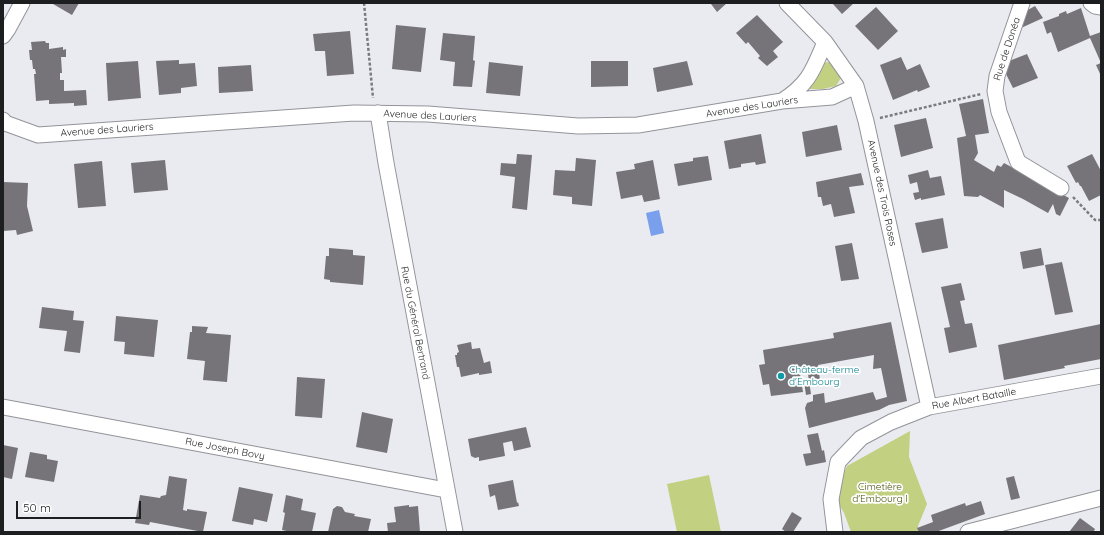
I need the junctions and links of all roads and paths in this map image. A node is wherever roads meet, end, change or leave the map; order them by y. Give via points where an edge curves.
1 (22, 3) edge
2 (364, 3) edge
3 (787, 3) edge
4 (1022, 3) edge
5 (1091, 3) edge
6 (1101, 7) edge
7 (3, 36) edge
8 (825, 42) junction
9 (856, 86) junction
10 (975, 95) dead end
11 (782, 101) junction
12 (378, 112) junction
13 (3, 120) edge
14 (866, 121) junction
15 (1061, 188) joint
16 (1101, 220) edge
17 (1101, 376) edge
18 (3, 407) edge
19 (929, 407) junction
20 (446, 490) junction
21 (1101, 498) edge
22 (455, 532) edge
23 (835, 532) edge
24 (968, 532) edge

1 - 7 street
2 - 12 path via 373,96
3 - 8 street, Avenue des Trois Roses
4 - 15 street, Rue de Donéa via 997,76 995,91 999,112 1018,162
5 - 6 street
8 - 9 street, Avenue des Trois Roses
8 - 11 street via 805,84
9 - 11 street, Avenue des Lauriers via 832,97
9 - 14 street, Avenue des Trois Roses
10 - 14 path
11 - 12 street, Avenue des Lauriers via 638,125 578,126
12 - 13 street, Avenue des Lauriers via 38,135
12 - 20 street, Rue du Général Bertrand
14 - 19 street, Avenue des Trois Roses
15 - 16 path via 1095,220
17 - 19 street, Rue Albert Bataille
18 - 20 street, Rue Joseph Bovy
19 - 23 street, Rue Albert Bataille via 891,422 861,438 838,462 830,499
20 - 22 street, Rue du Général Bertrand
21 - 24 street

